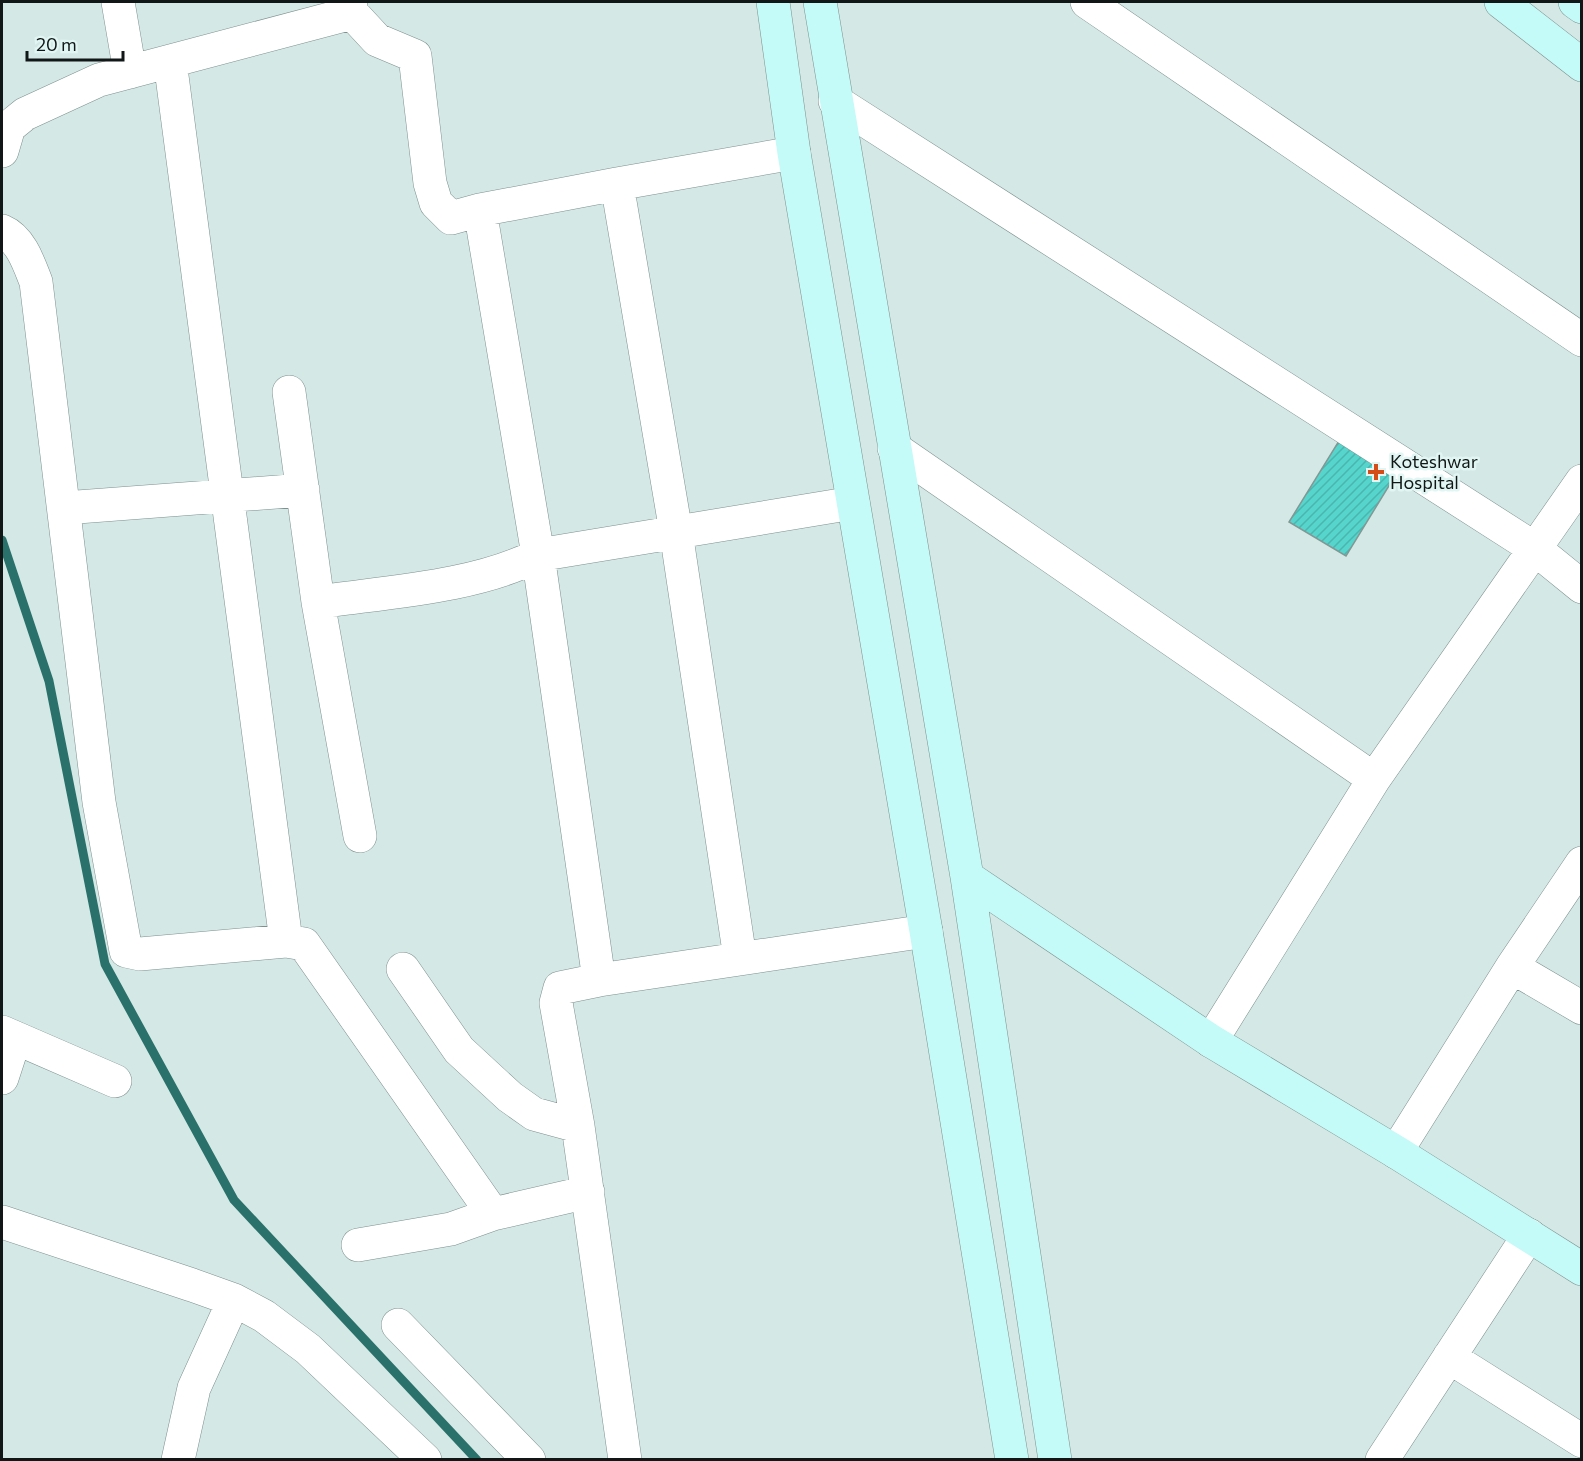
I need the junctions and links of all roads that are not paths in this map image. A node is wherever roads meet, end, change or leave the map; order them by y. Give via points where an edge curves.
1 (118, 2) edge
2 (773, 2) edge
3 (820, 2) edge
4 (1087, 2) edge
5 (1501, 2) edge
6 (1575, 2) edge
7 (1581, 6) edge
8 (351, 7) edge
9 (170, 61) junction
10 (1581, 65) edge
11 (130, 72) junction
12 (835, 102) junction
13 (2, 151) edge
14 (794, 153) junction
15 (617, 184) junction
16 (480, 210) junction
17 (2, 231) edge
18 (1581, 340) edge
19 (289, 392) dead end
20 (894, 447) junction
21 (1581, 481) edge
22 (303, 490) junction
23 (228, 496) junction
24 (853, 503) junction
25 (64, 508) junction
26 (676, 532) junction
27 (1534, 548) junction
28 (538, 555) junction
29 (1581, 587) edge
30 (318, 602) junction
31 (1374, 779) junction
32 (360, 836) dead end
33 (1581, 863) edge
34 (967, 877) junction
35 (926, 931) junction
36 (286, 941) junction
37 (740, 958) junction
38 (1512, 967) junction
39 (404, 969) dead end
40 (599, 980) junction
41 (1581, 1008) edge
42 (8, 1035) edge
43 (1211, 1041) junction
44 (2, 1077) edge
45 (115, 1081) dead end
46 (578, 1126) junction
47 (1396, 1152) junction
48 (588, 1192) junction
49 (493, 1214) junction
50 (2, 1222) edge
51 (1529, 1235) junction
52 (358, 1245) dead end
53 (1581, 1269) edge
54 (234, 1300) junction
55 (398, 1324) dead end
56 (1449, 1357) junction
57 (1581, 1441) edge
58 (178, 1460) edge
59 (425, 1460) edge
60 (529, 1460) edge
61 (625, 1460) edge
62 (1012, 1460) edge
63 (1055, 1460) edge
64 (1382, 1460) edge

1 - 11 street
2 - 14 main road
3 - 12 main road
4 - 18 street
5 - 10 main road
6 - 7 main road
8 - 9 street
8 - 16 street via 377,40 415,56 430,183 436,203 451,218
9 - 11 street
9 - 23 street
11 - 13 street via 99,80 26,114 9,127
12 - 20 main road
12 - 27 street
14 - 15 street
14 - 24 main road
15 - 16 street
15 - 26 street
16 - 28 street
17 - 25 street via 24,253 36,282
19 - 22 street
20 - 31 street
20 - 34 main road
21 - 27 street
22 - 23 street
22 - 30 street
23 - 25 street
23 - 36 street
24 - 26 street
24 - 35 main road
25 - 36 street via 99,802 126,951 140,954
26 - 28 street
26 - 37 street
27 - 29 street
27 - 31 street
28 - 30 street via 512,569
28 - 40 street
30 - 32 street
31 - 43 street
33 - 38 street
34 - 43 main road
34 - 63 main road
35 - 37 street
35 - 62 main road
36 - 49 street via 304,944 315,958
37 - 40 street
38 - 41 street
38 - 47 street
39 - 46 street via 459,1050 510,1097 534,1114
40 - 46 street via 560,988 556,1003
42 - 44 street
42 - 45 street
43 - 47 main road
46 - 48 street
47 - 51 main road
48 - 49 street
48 - 61 street
49 - 52 street via 451,1229
50 - 54 street
51 - 53 main road
51 - 56 street
54 - 58 street via 194,1388
54 - 59 street via 264,1316 308,1349
55 - 60 street
56 - 57 street
56 - 64 street

